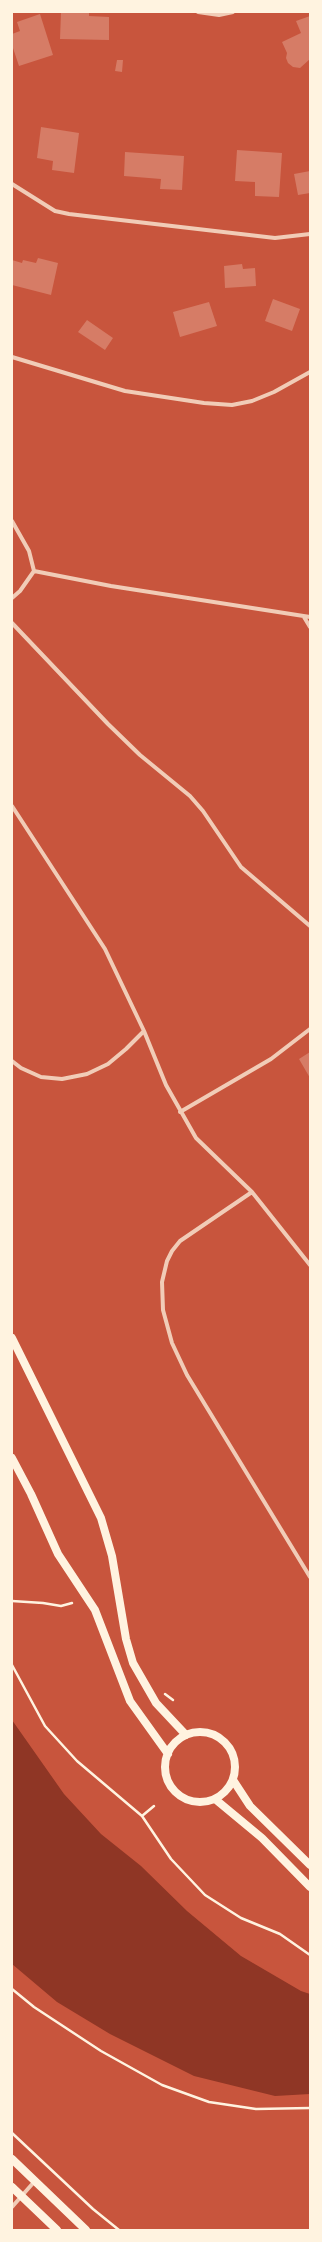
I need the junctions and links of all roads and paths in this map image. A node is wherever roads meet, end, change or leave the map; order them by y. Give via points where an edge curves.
1 (198, 12) edge
2 (233, 12) edge
3 (12, 184) edge
4 (310, 234) edge
5 (12, 357) edge
6 (310, 372) edge
7 (12, 521) edge
8 (34, 571) junction
9 (12, 598) edge
10 (304, 616) junction
11 (310, 617) edge
12 (12, 623) edge
13 (310, 627) edge
14 (12, 806) edge
15 (310, 926) edge
16 (310, 1029) edge
17 (144, 1031) junction
18 (12, 1061) edge
19 (180, 1112) junction
20 (252, 1192) junction
21 (310, 1265) edge
22 (12, 1338) edge
23 (12, 1458) edge
24 (310, 1577) edge
25 (12, 1601) edge
26 (72, 1603) dead end
27 (12, 1664) edge
28 (186, 1735) junction
29 (168, 1754) junction
30 (233, 1780) junction
31 (215, 1799) junction
32 (154, 1806) dead end
33 (142, 1816) junction
34 (310, 1865) edge
35 (310, 1887) edge
36 (310, 1955) edge
37 (12, 1989) edge
38 (310, 2108) edge
39 (12, 2133) edge
40 (12, 2159) edge
41 (34, 2182) junction
42 (12, 2188) edge
43 (21, 2196) junction
44 (12, 2207) edge
45 (57, 2230) edge
46 (86, 2230) edge
47 (119, 2230) edge

1 - 2 street via 219,15
3 - 4 street via 55,211 69,214 275,238
5 - 6 street via 125,391 211,404 232,405 252,400 274,392
7 - 8 street via 29,551
8 - 9 street
8 - 10 street via 111,586
10 - 11 street
10 - 13 street
12 - 15 street via 108,724 140,755 190,796 241,867
14 - 17 street via 105,949
16 - 19 street via 271,1059
17 - 18 street via 108,1064 87,1074 62,1079 41,1077
17 - 19 street
19 - 20 street via 196,1138
20 - 21 street
20 - 24 street via 180,1241 172,1251 162,1282 163,1310 172,1343 187,1375
22 - 28 main road via 101,1518 112,1556 126,1639 133,1663 156,1703
23 - 29 main road via 58,1554 95,1610 130,1700
25 - 26 path via 61,1606
27 - 33 path via 45,1726 77,1761
28 - 29 main road via 172,1746
28 - 30 main road via 198,1732 209,1734 220,1738 229,1746 234,1757
29 - 31 main road via 167,1778 172,1788 192,1801 204,1802
30 - 31 main road via 229,1788
30 - 34 main road via 250,1806
31 - 35 main road via 262,1838
32 - 33 path
33 - 36 path via 171,1859 205,1895 241,1918 280,1934
37 - 38 path via 34,2007 95,2047 162,2085 209,2102 256,2109
39 - 47 path
40 - 41 main road
41 - 43 street
41 - 46 main road
42 - 43 main road
43 - 44 street
43 - 45 main road

